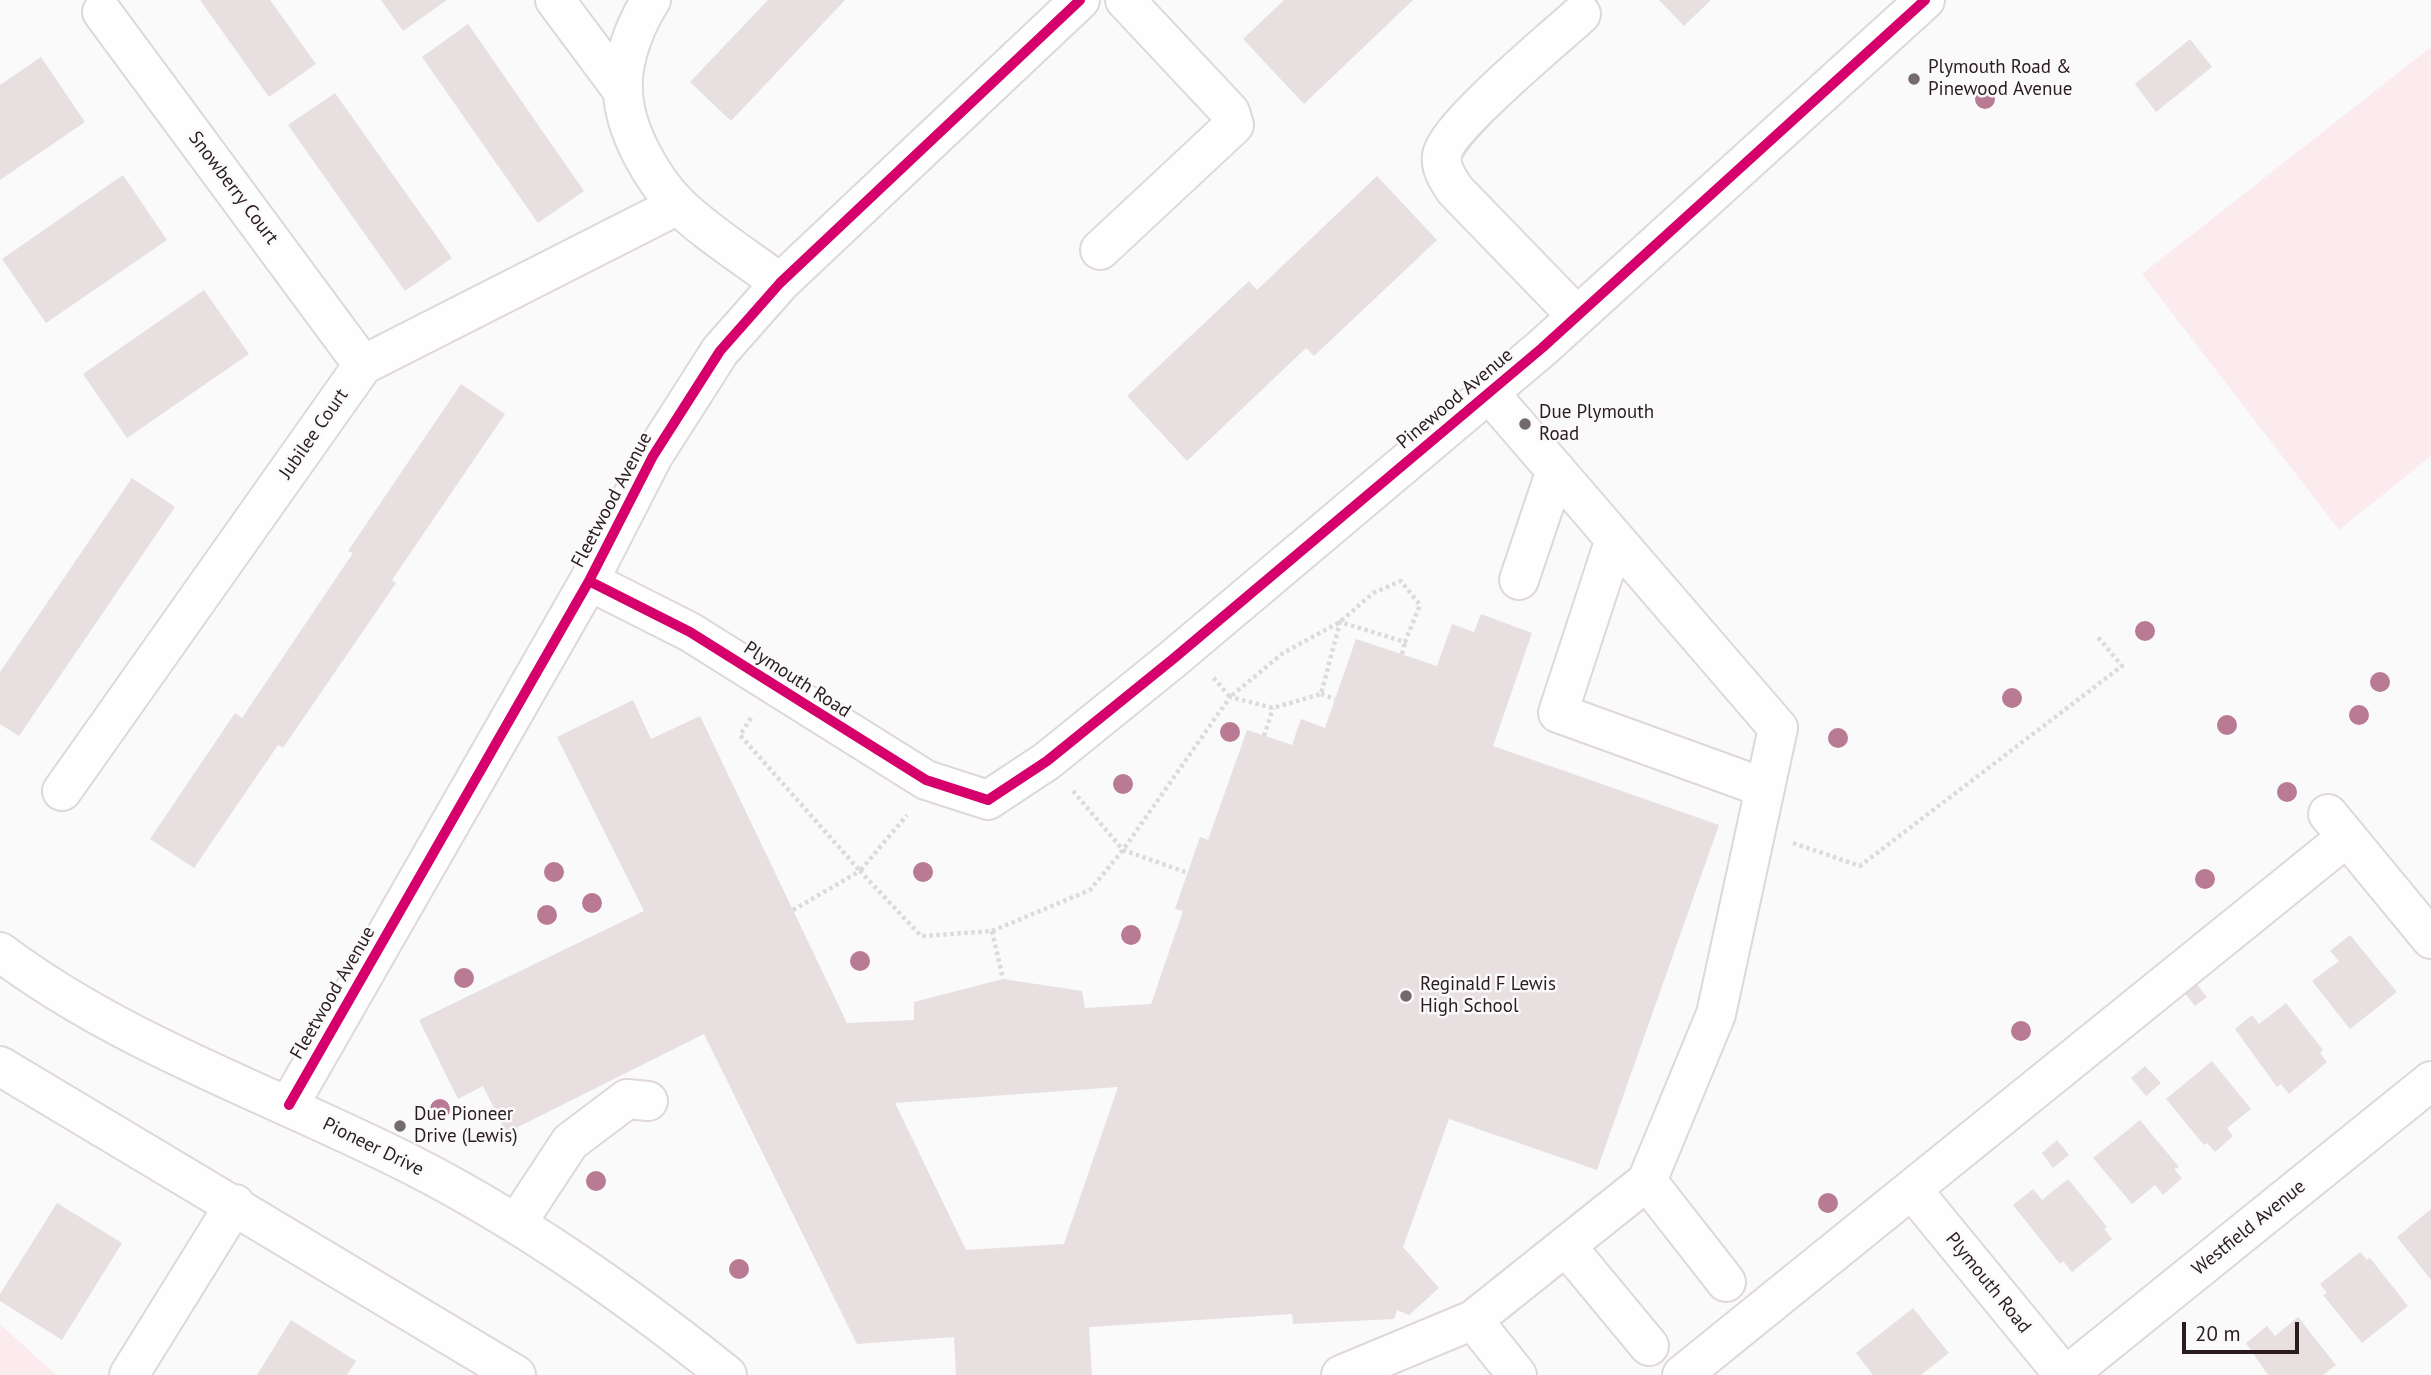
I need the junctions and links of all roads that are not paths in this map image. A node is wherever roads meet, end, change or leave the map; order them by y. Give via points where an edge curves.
1 (555, 0) edge
2 (651, 0) edge
3 (1080, 0) edge
4 (1125, 0) edge
5 (1925, 0) edge
6 (102, 12) dead end
7 (1581, 14) dead end
8 (622, 90) junction
9 (678, 205) junction
10 (1100, 250) dead end
11 (780, 283) junction
12 (1577, 316) junction
13 (363, 365) junction
14 (1489, 393) junction
15 (1556, 470) junction
16 (1615, 539) junction
17 (1519, 580) dead end
18 (589, 581) junction
19 (1765, 788) junction
20 (62, 791) dead end
21 (988, 800) joint
22 (2431, 939) edge
23 (0, 952) edge
24 (0, 1066) edge
25 (2431, 1081) edge
26 (648, 1101) dead end
27 (289, 1105) junction
28 (1647, 1181) junction
29 (1913, 1191) junction
30 (235, 1204) junction
31 (516, 1224) junction
32 (1566, 1246) junction
33 (1726, 1282) dead end
34 (1473, 1320) junction
35 (1649, 1346) dead end
36 (129, 1375) edge
37 (516, 1375) edge
38 (727, 1375) edge
39 (1341, 1375) edge
40 (1517, 1375) edge
41 (1682, 1375) edge
42 (2065, 1375) edge

1 - 8 street
2 - 8 street via 629,48
3 - 11 street, Fleetwood Avenue
4 - 10 street via 1230,112 1234,125
5 - 12 street, Pinewood Avenue
6 - 13 street, Snowberry Court
7 - 12 street via 1456,129 1441,155 1455,190
8 - 9 street via 646,160
9 - 11 street
9 - 13 street, Jubilee Court
11 - 18 street, Fleetwood Avenue via 735,332 682,409
12 - 14 street, Pinewood Avenue
13 - 20 street, Jubilee Court
14 - 15 street
14 - 21 street, Pinewood Avenue via 1173,659 1047,761
15 - 16 street
15 - 17 street
16 - 19 street via 1778,728
16 - 19 street via 1558,713
18 - 21 street, Plymouth Road via 690,632 926,780
18 - 27 street, Fleetwood Avenue
19 - 28 street via 1716,1014
22 - 29 street via 2337,825
23 - 27 street, Pioneer Drive via 39,981 190,1064
24 - 30 street
25 - 42 street, Westfield Avenue
26 - 31 street via 627,1099 570,1142
27 - 31 street, Pioneer Drive via 411,1164
28 - 32 street
28 - 33 street
29 - 41 street
29 - 42 street, Plymouth Road
30 - 36 street
30 - 37 street
31 - 38 street, Pioneer Drive via 632,1299
32 - 34 street
32 - 35 street
34 - 39 street
34 - 40 street

